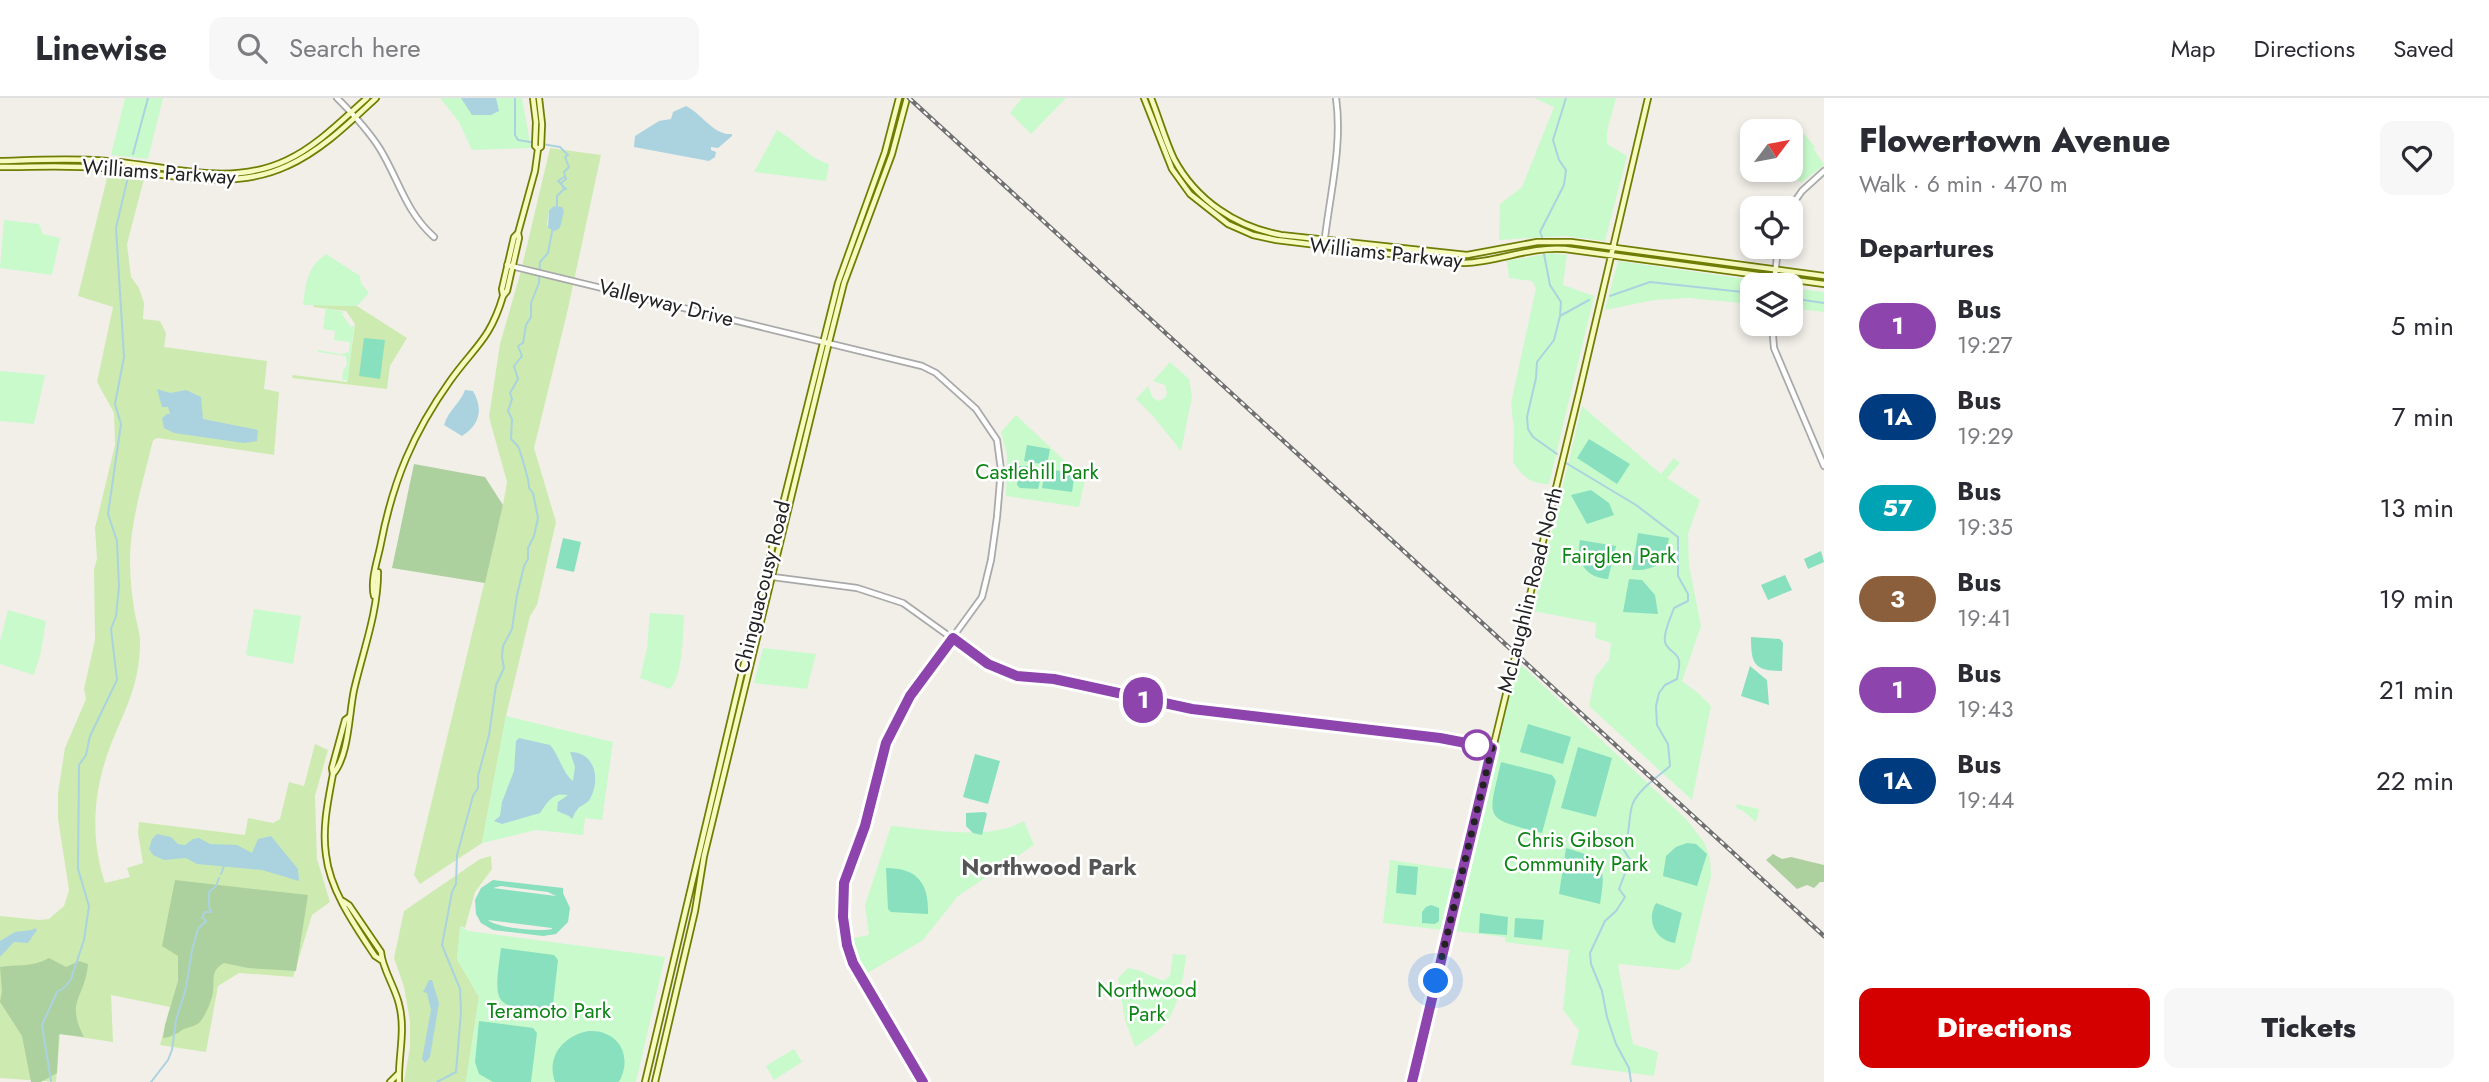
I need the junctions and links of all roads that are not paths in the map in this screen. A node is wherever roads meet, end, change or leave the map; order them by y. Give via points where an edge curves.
1 (337, 98) edge
2 (367, 98) edge
3 (376, 98) edge
4 (533, 98) edge
5 (539, 98) edge
6 (900, 98) edge
7 (907, 98) edge
8 (1144, 98) edge
9 (1151, 98) edge
10 (1336, 98) edge
11 (1648, 98) edge
12 (351, 112) junction
13 (355, 117) junction
14 (539, 131) junction
15 (0, 161) edge
16 (0, 167) edge
17 (1824, 171) edge
18 (1797, 196) edge
19 (434, 237) dead end
20 (1325, 239) junction
21 (1324, 246) junction
22 (1613, 248) junction
23 (1612, 255) junction
24 (1777, 259) edge
25 (510, 266) junction
26 (1776, 270) junction
27 (1740, 273) edge
28 (1776, 273) edge
29 (1824, 276) edge
30 (1803, 281) edge
31 (1824, 284) edge
32 (1773, 336) edge
33 (826, 343) junction
34 (1824, 466) edge
35 (765, 576) junction
36 (773, 577) junction
37 (953, 638) junction
38 (1492, 748) junction
39 (398, 1074) junction
40 (390, 1082) edge
41 (399, 1082) edge
42 (645, 1082) edge
43 (655, 1082) edge
44 (923, 1082) edge
45 (1412, 1082) edge

1 - 12 street
2 - 12 main road, Williams Parkway
3 - 13 main road, Williams Parkway
4 - 14 main road
5 - 14 main road
6 - 33 main road, Chinguacousy Road via 838,283
7 - 33 main road, Chinguacousy Road
8 - 21 main road, Williams Parkway via 1172,169 1190,194 1216,216 1263,238
9 - 20 main road, Williams Parkway via 1173,156 1205,199 1260,230
10 - 20 street via 1338,141
11 - 22 main road, McLaughlin Road North
12 - 13 street
12 - 15 main road, Williams Parkway via 295,156 244,173 213,175 97,160
13 - 16 main road, Williams Parkway via 310,154 287,167 252,177 212,179 87,167
13 - 19 street via 378,146 408,208
14 - 25 main road via 541,147
17 - 18 street
20 - 21 street
20 - 22 main road, Williams Parkway via 1467,256 1554,241
21 - 23 main road, Williams Parkway via 1464,262 1534,249
22 - 23 main road, McLaughlin Road North
22 - 26 main road, Williams Parkway
23 - 27 main road, Williams Parkway
23 - 38 main road, McLaughlin Road North
24 - 26 street
25 - 33 street, Valleyway Drive
25 - 39 main road via 507,291 489,333 452,379 410,445 387,513 372,623 332,768 325,815 328,866 343,908 390,976 401,1017
26 - 28 street
26 - 29 main road, Williams Parkway
30 - 31 main road, Williams Parkway
32 - 34 street
33 - 35 main road, Chinguacousy Road
33 - 36 main road, Chinguacousy Road
33 - 37 street, Valleyway Drive via 898,359 936,373 976,409 997,440 1002,470 986,588
35 - 36 street
35 - 42 main road, Chinguacousy Road
36 - 37 street via 876,593 903,603
36 - 43 main road, Chinguacousy Road
37 - 38 street via 988,664 1017,676 1054,679 1192,709
37 - 44 street, Valleyway Drive via 910,696 886,743 865,826 844,883 843,917 853,963
38 - 45 main road, McLaughlin Road North
39 - 40 main road
39 - 41 main road

